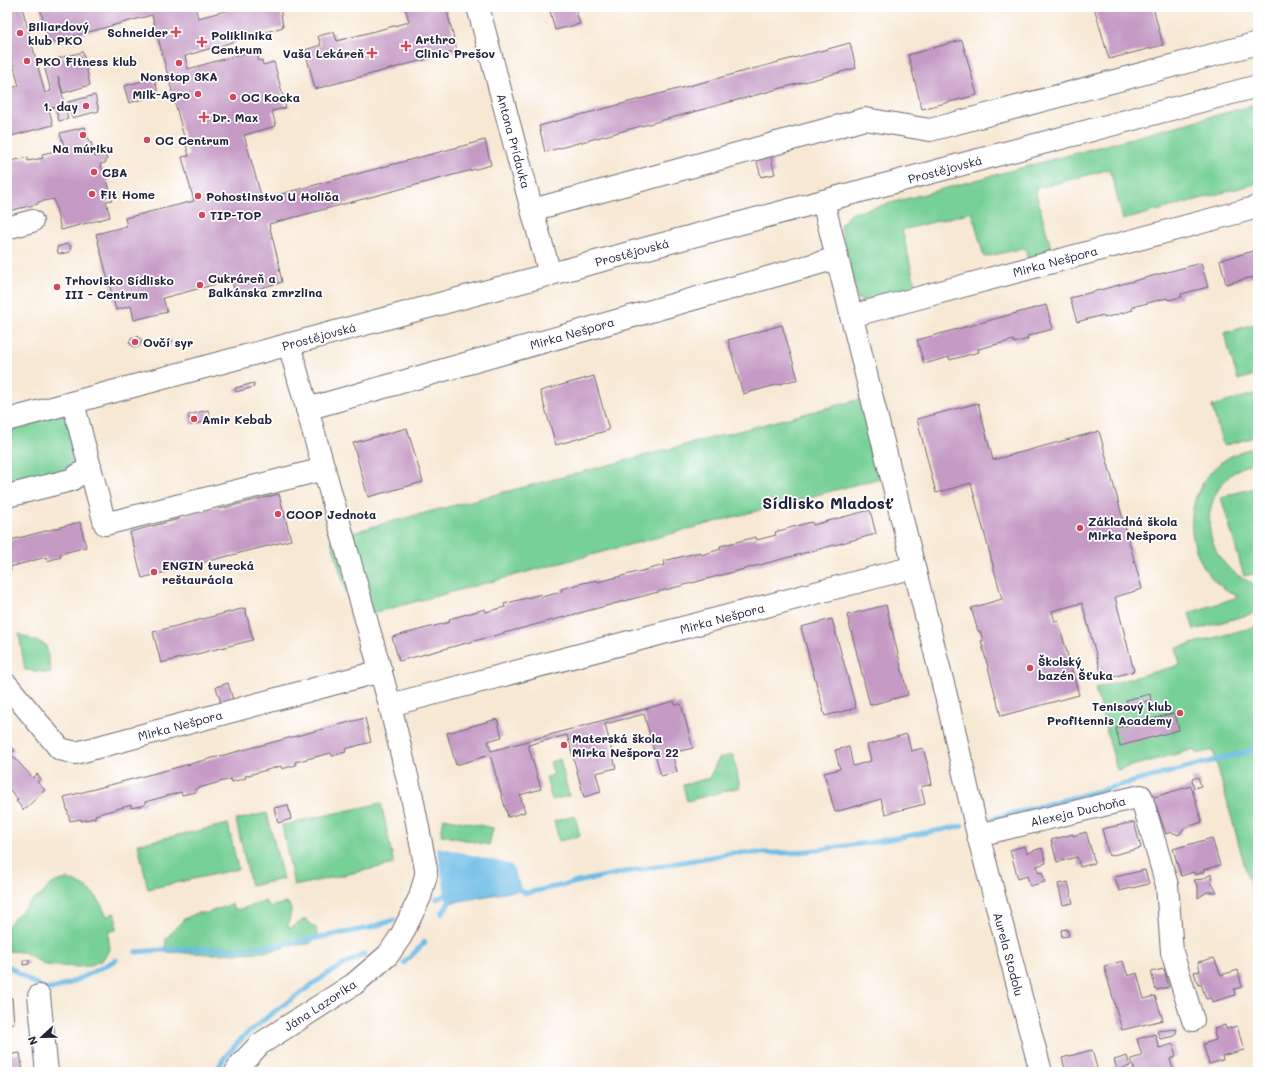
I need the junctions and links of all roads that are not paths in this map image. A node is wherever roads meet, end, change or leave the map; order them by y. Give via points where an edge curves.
1 (478, 7) edge
2 (1258, 44) edge
3 (1258, 86) edge
4 (823, 201) junction
5 (1258, 207) edge
6 (532, 210) junction
7 (32, 221) dead end
8 (7, 228) edge
9 (837, 258) junction
10 (550, 274) junction
11 (851, 316) junction
12 (289, 344) junction
13 (106, 394) junction
14 (73, 403) junction
15 (307, 408) junction
16 (7, 420) edge
17 (81, 434) junction
18 (90, 467) junction
19 (324, 469) junction
20 (7, 496) edge
21 (914, 567) junction
22 (380, 671) junction
23 (7, 685) edge
24 (390, 705) junction
25 (978, 835) junction
26 (39, 996) dead end
27 (1193, 1020) dead end
28 (47, 1072) edge
29 (236, 1072) edge
30 (1041, 1072) edge

1 - 6 street, Antona Prídavka
2 - 6 street via 930,130 865,119
3 - 4 street, Prostějovská
4 - 9 street
4 - 10 street, Prostějovská
5 - 11 street, Mirka Nešpora
6 - 10 street, Antona Prídavka
7 - 8 street
9 - 11 street
9 - 15 street, Mirka Nešpora
10 - 12 street, Prostějovská
11 - 21 street
12 - 13 street, Prostějovská
12 - 15 street
13 - 14 street, Prostějovská
13 - 17 street
14 - 16 street, Prostějovská
14 - 17 street
15 - 19 street
17 - 18 street
18 - 19 street via 105,524
18 - 20 street via 71,480
19 - 22 street
21 - 24 street, Mirka Nešpora
21 - 25 street
22 - 23 street, Mirka Nešpora via 76,753 60,749
22 - 24 street
24 - 29 street, Jána Lazoríka via 426,869 420,897 402,936 388,955 354,984 260,1044
25 - 27 street, Alexeja Duchoňa via 1141,796 1167,884 1172,952
25 - 30 street, Aurela Stodolu
26 - 28 street

